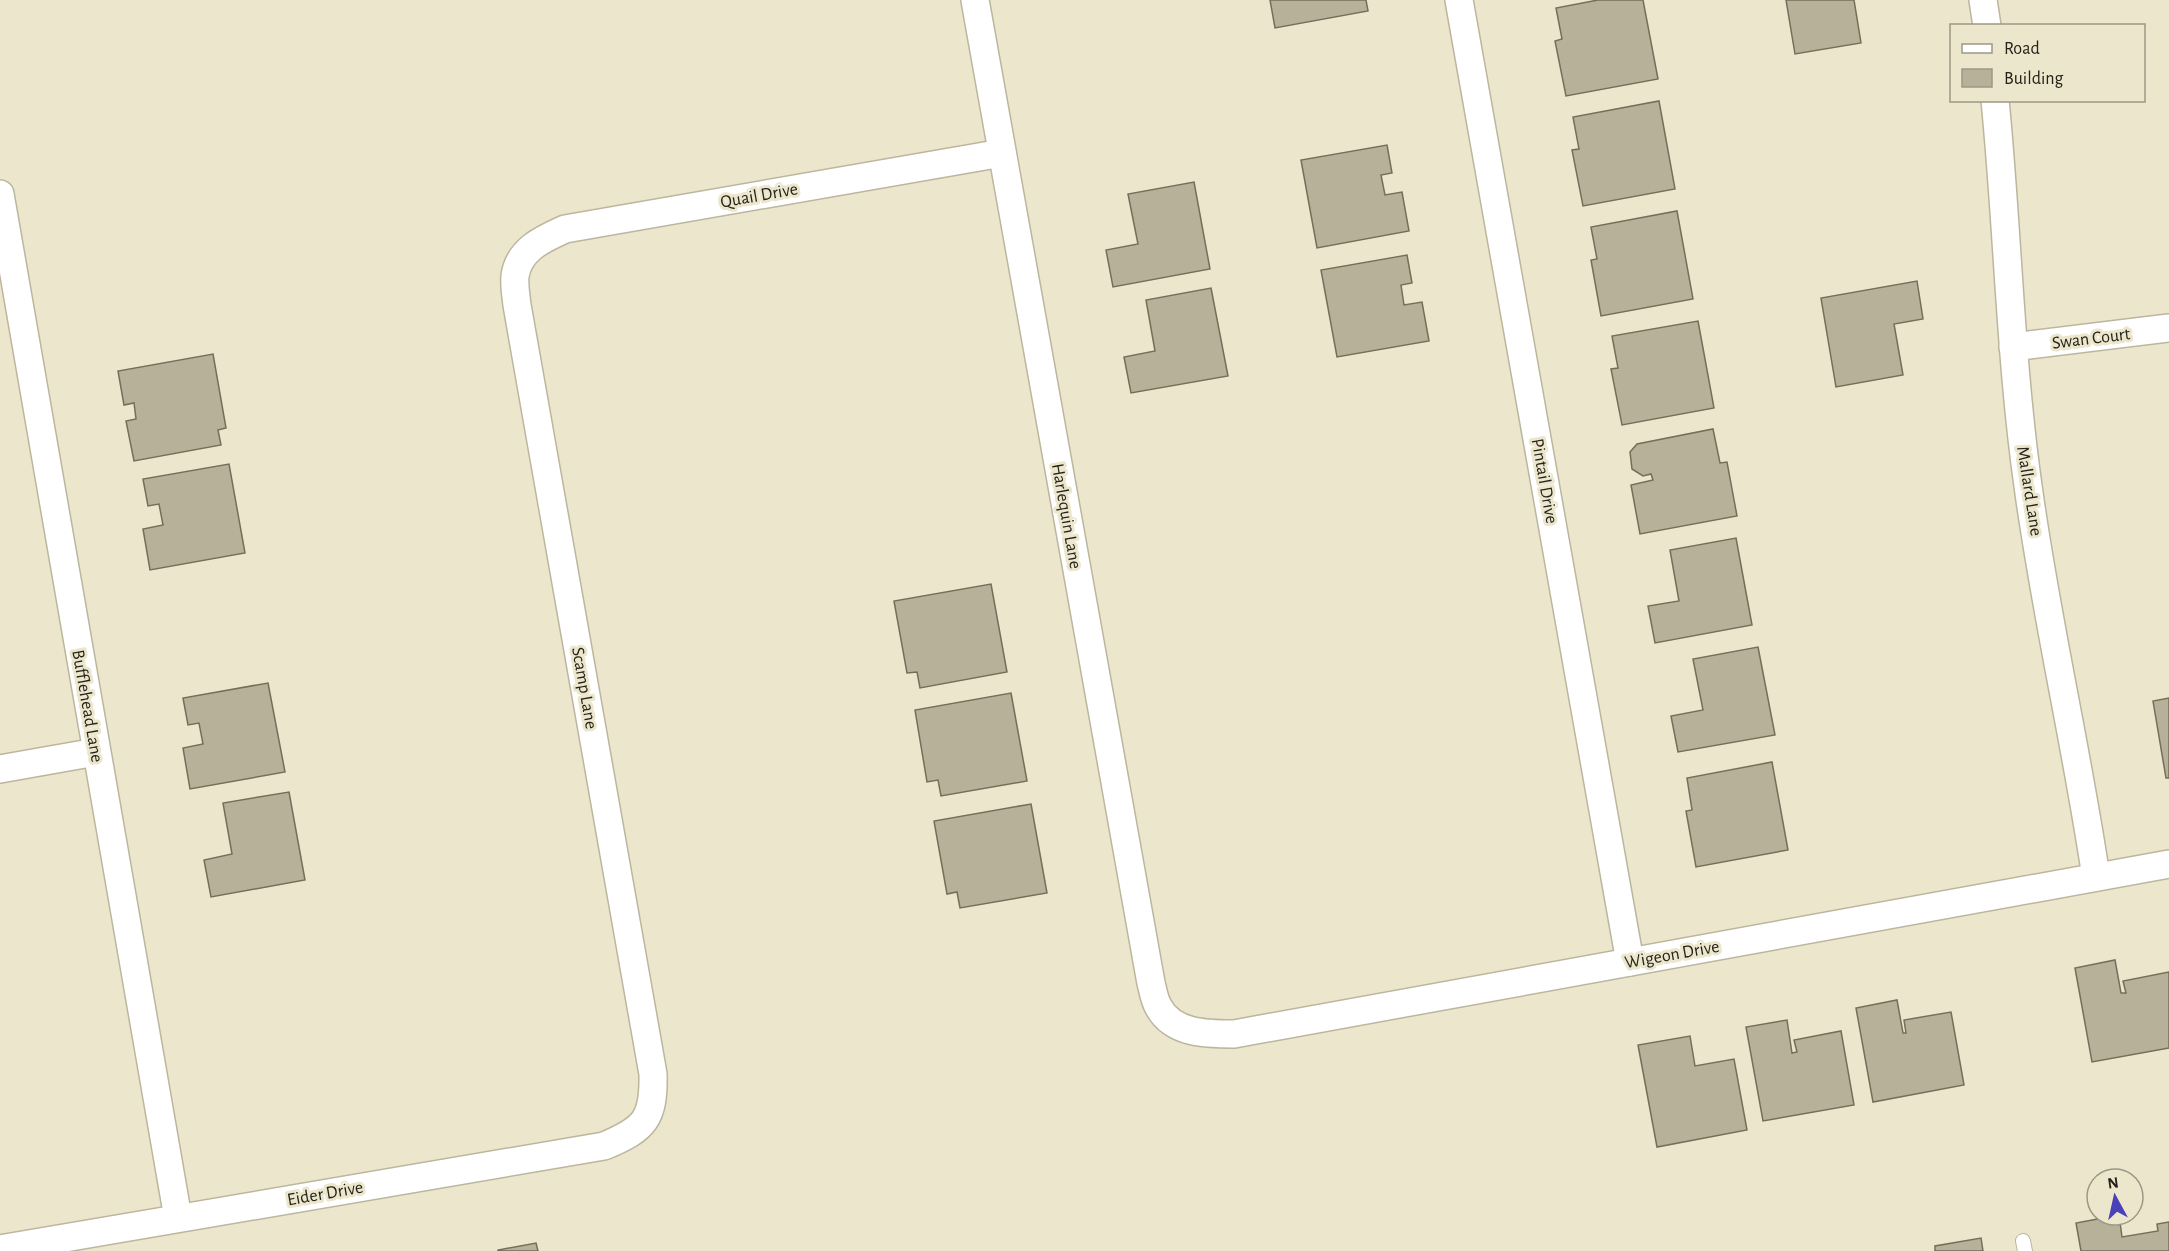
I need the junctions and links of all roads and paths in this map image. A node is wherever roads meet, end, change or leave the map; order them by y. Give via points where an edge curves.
1 (975, 0) edge
2 (1459, 0) edge
3 (1983, 0) edge
4 (1987, 24) edge
5 (1995, 102) edge
6 (1002, 153) junction
7 (0, 194) edge
8 (523, 254) joint
9 (8, 284) edge
10 (2169, 328) edge
11 (2013, 347) junction
12 (96, 752) junction
13 (0, 769) edge
14 (2169, 864) edge
15 (2096, 877) junction
16 (1630, 962) junction
17 (1175, 1025) joint
18 (644, 1122) joint
19 (178, 1218) junction
20 (0, 1249) edge

1 - 6 street, Harlequin Lane
2 - 16 street, Pintail Drive
3 - 4 street
5 - 11 street, Mallard Lane
6 - 8 street, Quail Drive via 565,229
6 - 17 street, Harlequin Lane via 1151,983 1158,1007
7 - 9 street, Bufflehead Lane
8 - 18 street, Scamp Lane via 515,276 517,305 653,1074 653,1100
9 - 12 street, Bufflehead Lane
10 - 11 street, Swan Court
11 - 15 street, Mallard Lane via 2029,495
12 - 13 street
12 - 19 street, Bufflehead Lane
14 - 15 street, Wigeon Drive
15 - 16 street, Wigeon Drive
16 - 17 street, Wigeon Drive via 1234,1034 1201,1034
18 - 19 street, Eider Drive via 628,1136 604,1146
19 - 20 street, Eider Drive

